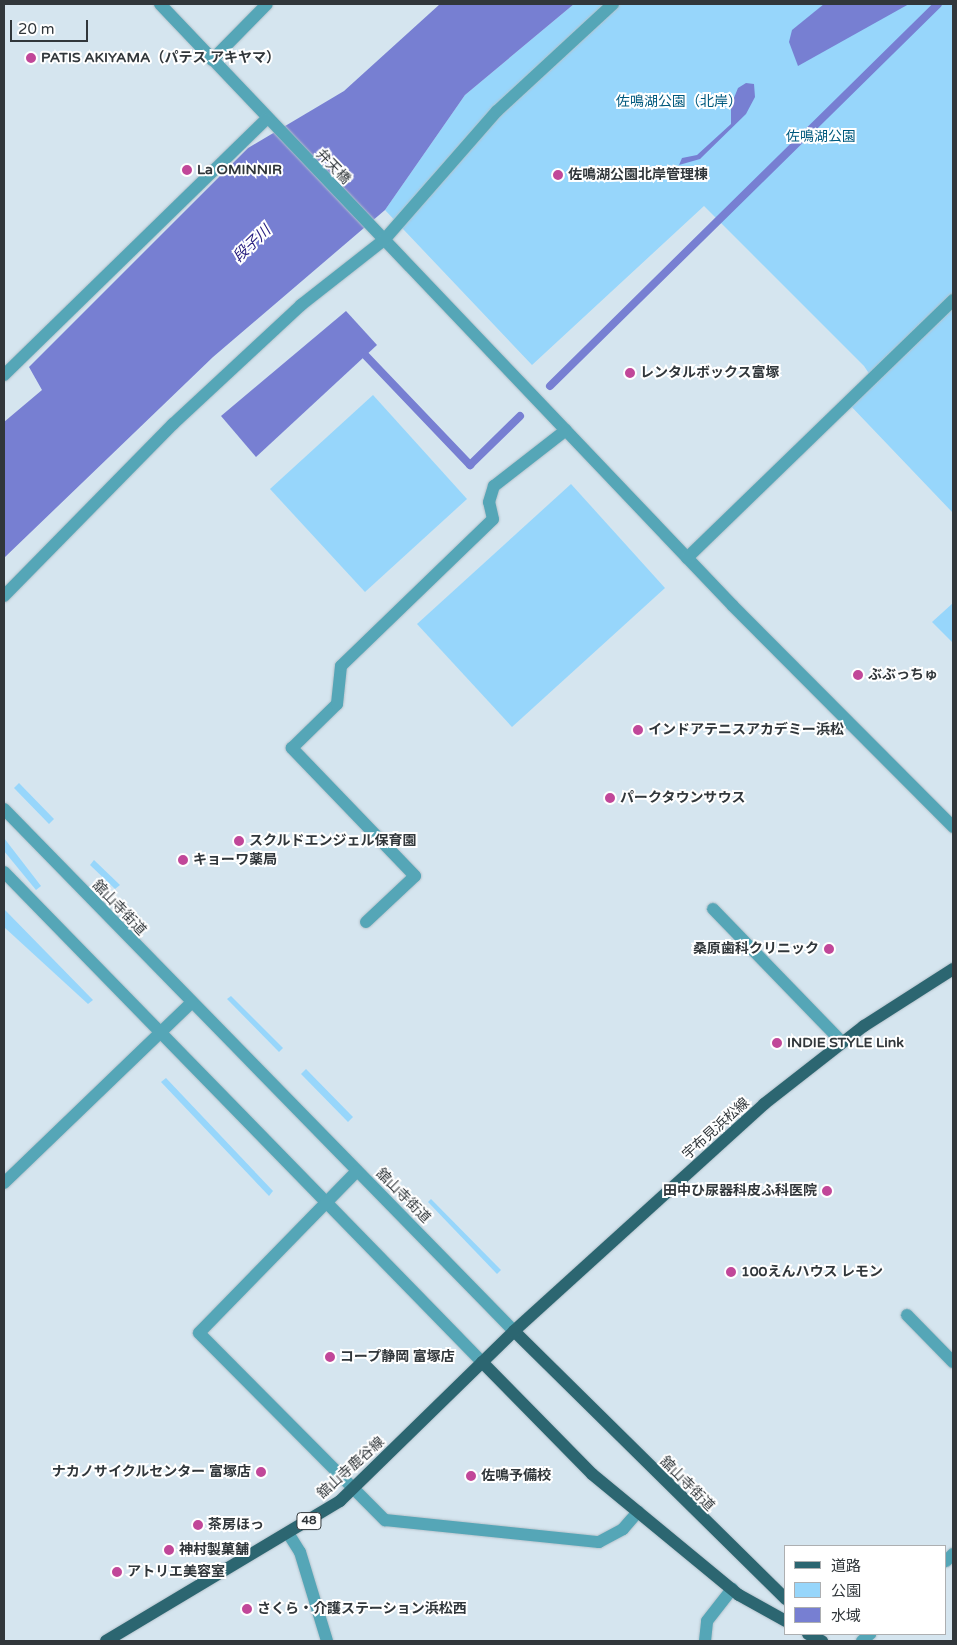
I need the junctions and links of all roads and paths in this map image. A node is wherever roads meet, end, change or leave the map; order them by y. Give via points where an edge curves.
1 (160, 4) edge
2 (267, 4) edge
3 (613, 4) edge
4 (212, 60) junction
5 (269, 122) junction
6 (384, 240) junction
7 (953, 300) edge
8 (4, 375) edge
9 (566, 430) junction
10 (687, 558) junction
11 (4, 596) edge
12 (4, 810) edge
13 (953, 827) edge
14 (4, 872) edge
15 (713, 909) dead end
16 (366, 922) dead end
17 (953, 969) edge
18 (191, 1003) junction
19 (160, 1034) junction
20 (842, 1042) junction
21 (357, 1171) junction
22 (4, 1183) edge
23 (326, 1202) junction
24 (907, 1315) dead end
25 (514, 1331) junction
26 (482, 1362) junction
27 (953, 1362) edge
28 (352, 1491) junction
29 (638, 1512) junction
30 (288, 1533) junction
31 (732, 1589) junction
32 (784, 1597) edge
33 (784, 1620) edge
34 (810, 1635) edge
35 (113, 1640) edge
36 (326, 1641) edge
37 (705, 1641) edge
38 (822, 1641) edge

1 - 4 street, 弁天橋
2 - 4 street
3 - 6 street via 497,111
4 - 5 street, 弁天橋
5 - 6 street, 弁天橋
5 - 8 street
6 - 9 street, 弁天橋
6 - 11 street via 301,305 173,424
7 - 10 street
9 - 10 street, 弁天橋
9 - 16 street via 494,486 489,502 493,519 341,666 337,704 292,748 414,876
10 - 13 street, 弁天橋
12 - 18 street, 舘山寺街道
14 - 19 street
15 - 20 street
17 - 20 main road, 宇布見浜松線
18 - 19 street
18 - 21 street, 舘山寺街道
19 - 22 street
19 - 23 street
20 - 25 main road, 宇布見浜松線 via 764,1104
21 - 23 street
21 - 25 street, 舘山寺街道
23 - 26 street
23 - 28 street via 199,1333
24 - 27 street
25 - 26 main road, 舘山寺鹿谷線 / 48
25 - 32 main road, 舘山寺街道
26 - 28 main road, 舘山寺鹿谷線 / 48
26 - 29 main road via 592,1474
28 - 29 street via 372,1511 401,1524 585,1543 612,1538
28 - 30 main road, 舘山寺鹿谷線 / 48
29 - 31 main road
30 - 35 main road, 舘山寺鹿谷線 / 48
30 - 36 street via 300,1552
31 - 33 main road
31 - 37 street via 707,1621
34 - 38 main road

